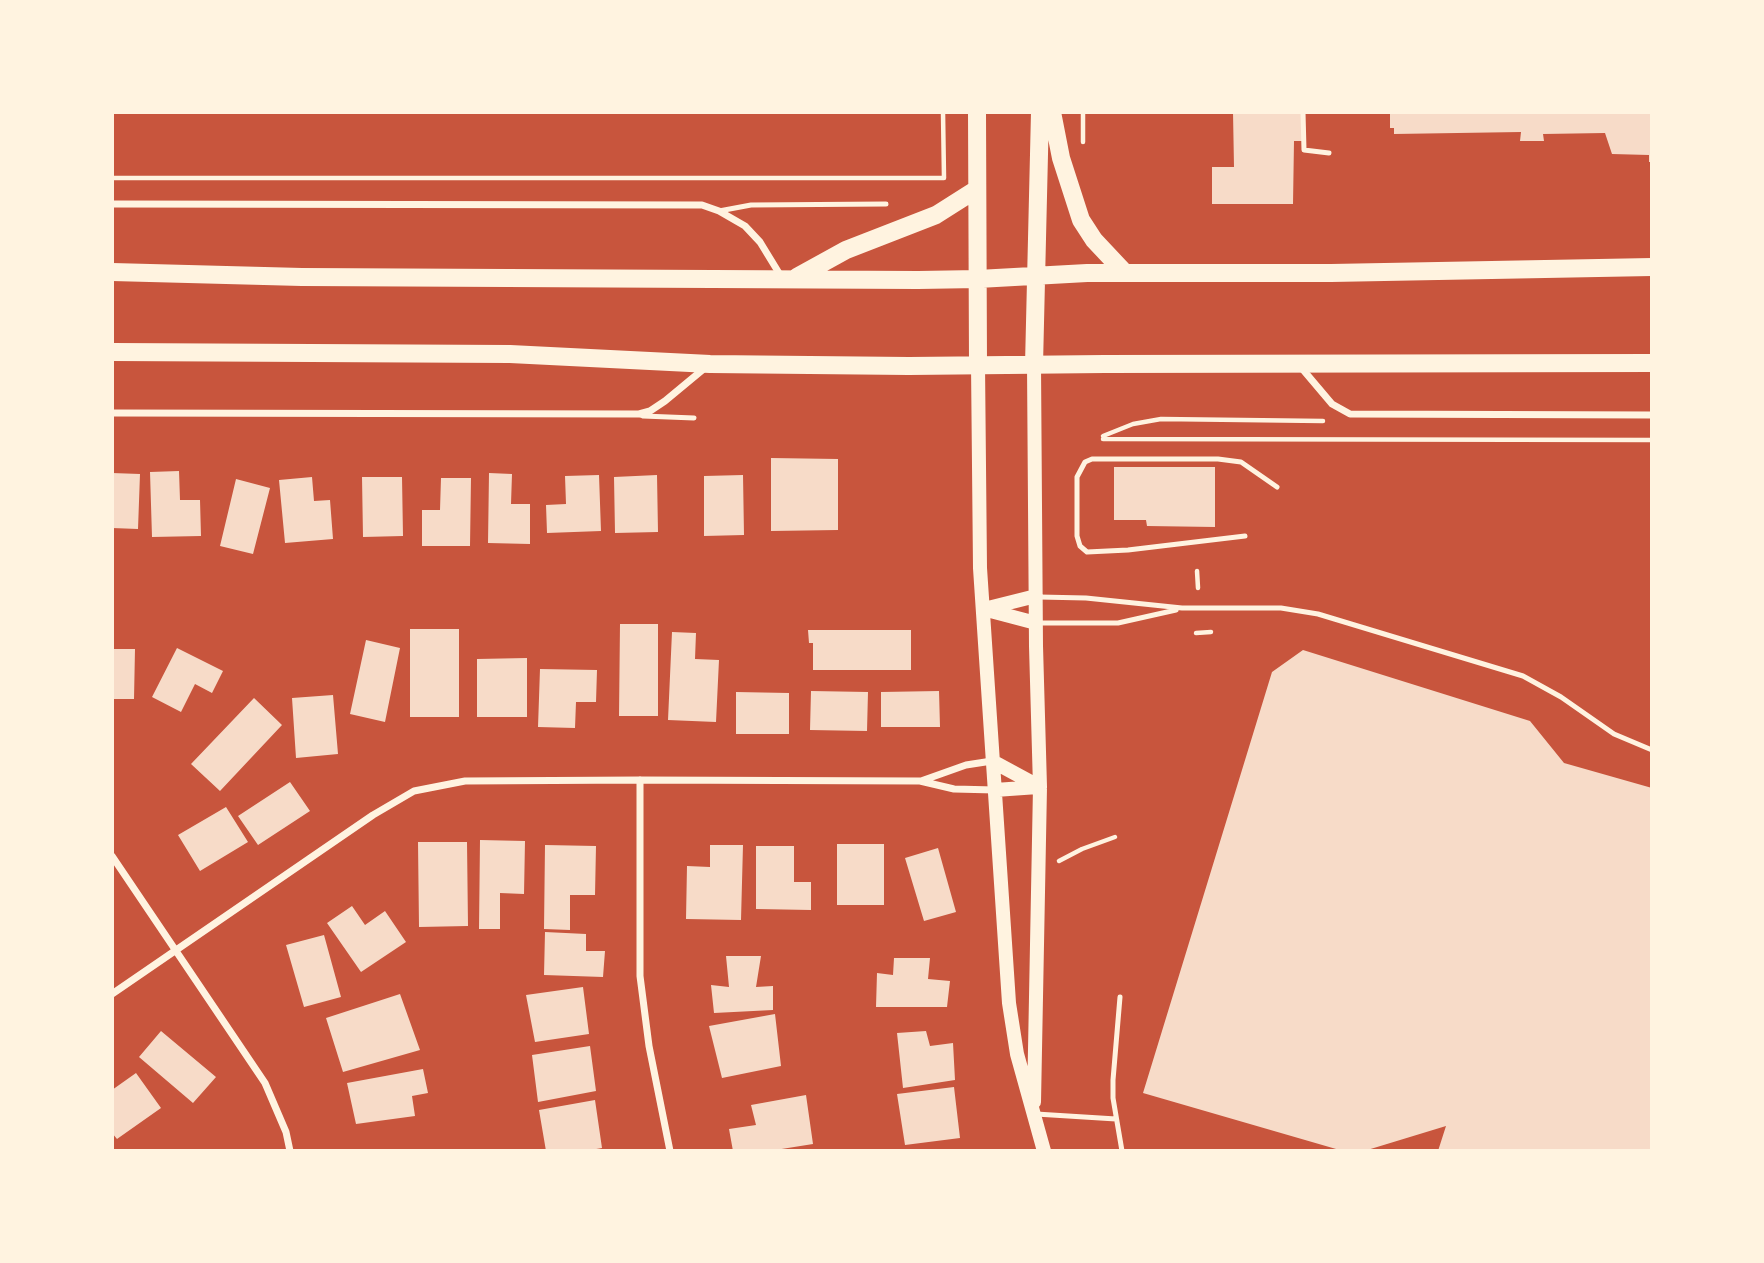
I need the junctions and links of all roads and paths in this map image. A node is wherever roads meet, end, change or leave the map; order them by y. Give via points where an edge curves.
1 (943, 112) edge
2 (976, 112) edge
3 (1040, 112) edge
4 (1052, 112) edge
5 (1303, 112) edge
6 (1329, 153) dead end
7 (112, 178) edge
8 (977, 189) junction
9 (112, 204) edge
10 (886, 204) dead end
11 (719, 211) junction
12 (1652, 267) edge
13 (112, 272) edge
14 (1125, 273) junction
15 (1036, 276) junction
16 (788, 279) junction
17 (978, 279) junction
18 (112, 352) edge
19 (1652, 363) edge
20 (710, 364) junction
21 (978, 364) junction
22 (1297, 364) junction
23 (1034, 365) junction
24 (1341, 411) junction
25 (112, 412) edge
26 (639, 414) junction
27 (1652, 415) edge
28 (694, 418) dead end
29 (1652, 440) edge
30 (1277, 486) dead end
31 (1245, 537) dead end
32 (1197, 570) dead end
33 (1198, 588) dead end
34 (1036, 597) junction
35 (1182, 608) junction
36 (983, 609) junction
37 (1036, 623) junction
38 (1211, 632) dead end
39 (1196, 633) dead end
40 (1652, 750) edge
41 (992, 761) junction
42 (640, 780) junction
43 (920, 781) junction
44 (1040, 787) junction
45 (995, 790) junction
46 (112, 856) edge
47 (175, 950) junction
48 (112, 993) edge
49 (1121, 997) dead end
50 (1034, 1114) junction
51 (1116, 1119) junction
52 (290, 1151) edge
53 (670, 1151) edge
54 (1044, 1151) edge
55 (1122, 1151) edge

1 - 7 path via 944,178
2 - 8 main road
3 - 15 main road
4 - 14 main road via 1060,158 1081,220
5 - 6 lane via 1304,150
8 - 16 main road via 936,215 846,250
8 - 17 main road
9 - 11 street via 682,204
10 - 11 lane via 751,205
11 - 16 street via 745,226
12 - 14 main road
13 - 16 main road
14 - 15 main road
15 - 17 main road
15 - 23 main road
16 - 17 main road
17 - 21 main road
18 - 20 main road via 510,354
19 - 22 main road
20 - 21 main road
20 - 26 street via 665,401
21 - 23 main road
21 - 36 main road
22 - 23 main road
22 - 24 street
23 - 34 main road
24 - 27 street via 1366,415
24 - 29 path via 1321,421 1161,419 1133,424 1103,437
25 - 26 street
26 - 28 lane
30 - 31 lane via 1241,462 1218,459 1089,460 1076,479 1077,536 1087,552
32 - 33 path
34 - 35 lane
34 - 36 main road
34 - 37 main road
35 - 37 lane via 1118,623
35 - 40 lane via 1298,609 1505,669 1545,687 1614,734
36 - 37 main road
36 - 41 main road
37 - 44 main road
38 - 39 path
41 - 43 street
41 - 44 main road
41 - 45 main road
42 - 43 street
42 - 47 street via 465,781 414,791
42 - 53 street via 640,976
43 - 45 street via 954,789
44 - 45 main road
44 - 50 main road
45 - 50 main road via 1009,1003 1017,1055
46 - 47 street
47 - 48 street
47 - 52 street via 265,1083
49 - 51 lane via 1113,1063
50 - 51 lane
50 - 54 main road
51 - 55 lane

